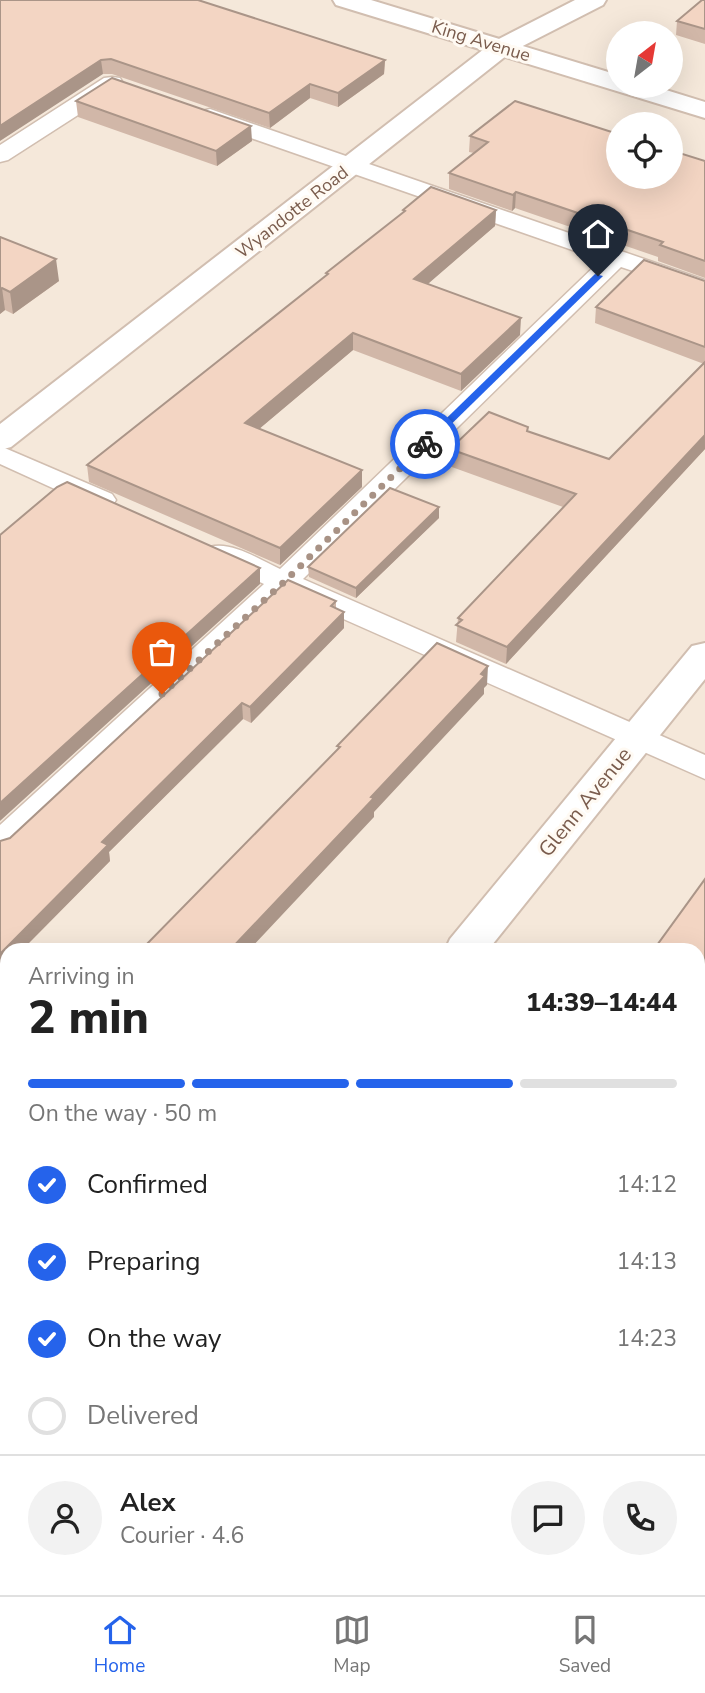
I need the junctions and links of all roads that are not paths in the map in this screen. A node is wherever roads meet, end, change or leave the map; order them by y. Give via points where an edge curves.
1 (345, 0) edge
2 (594, 0) edge
3 (502, 47) junction
4 (606, 79) edge
5 (138, 91) edge
6 (666, 98) edge
7 (190, 109) edge
8 (705, 110) edge
9 (0, 155) edge
10 (353, 165) junction
11 (618, 257) junction
12 (705, 288) edge
13 (0, 440) edge
14 (0, 454) edge
15 (120, 509) edge
16 (196, 542) edge
17 (284, 582) junction
18 (705, 654) edge
19 (636, 739) junction
20 (705, 768) edge
21 (0, 844) edge
22 (471, 943) edge

1 - 3 street, King Avenue
2 - 3 street, Wyandotte Road
3 - 4 street, King Avenue
3 - 10 street, Wyandotte Road
5 - 9 lane via 111,82
6 - 8 street
7 - 10 lane
10 - 11 lane
10 - 13 street, Wyandotte Road
11 - 12 lane
11 - 17 lane
14 - 15 lane
16 - 17 lane
17 - 19 lane
17 - 21 lane
18 - 19 street, Glenn Avenue
19 - 20 lane
19 - 22 street, Glenn Avenue

